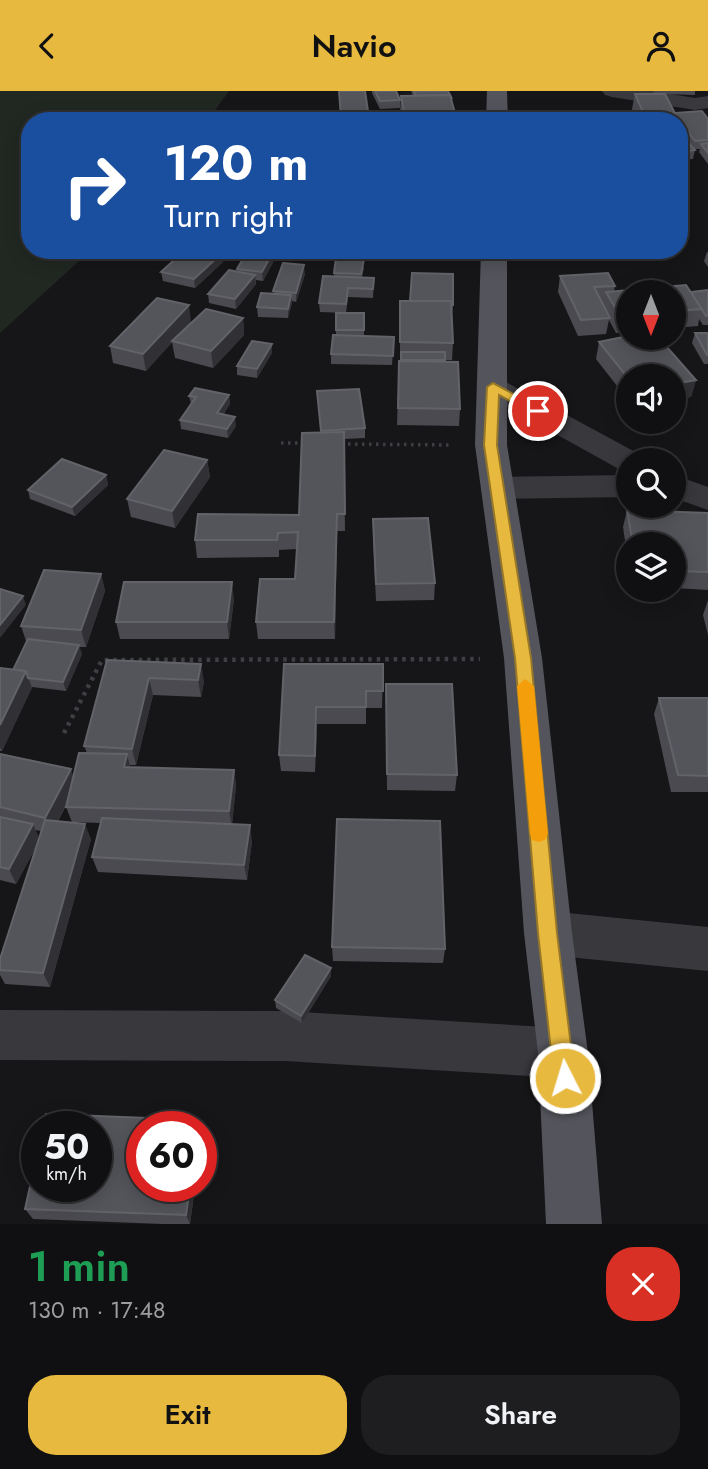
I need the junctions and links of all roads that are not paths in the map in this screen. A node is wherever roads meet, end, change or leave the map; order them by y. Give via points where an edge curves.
1 (498, 91) edge
2 (612, 91) edge
3 (704, 107) edge
4 (497, 112) edge
5 (494, 259) edge
6 (493, 387) junction
7 (616, 454) edge
8 (616, 486) edge
9 (498, 488) junction
10 (686, 491) edge
11 (708, 499) edge
12 (548, 933) junction
13 (708, 949) edge
14 (0, 1035) edge
15 (563, 1053) junction
16 (574, 1224) edge

1 - 4 main road
2 - 3 street
5 - 6 main road
6 - 7 street
6 - 9 main road via 491,445
8 - 9 street
9 - 12 main road via 523,658
10 - 11 street
12 - 13 street
12 - 15 main road
14 - 15 street via 285,1036
15 - 16 main road

